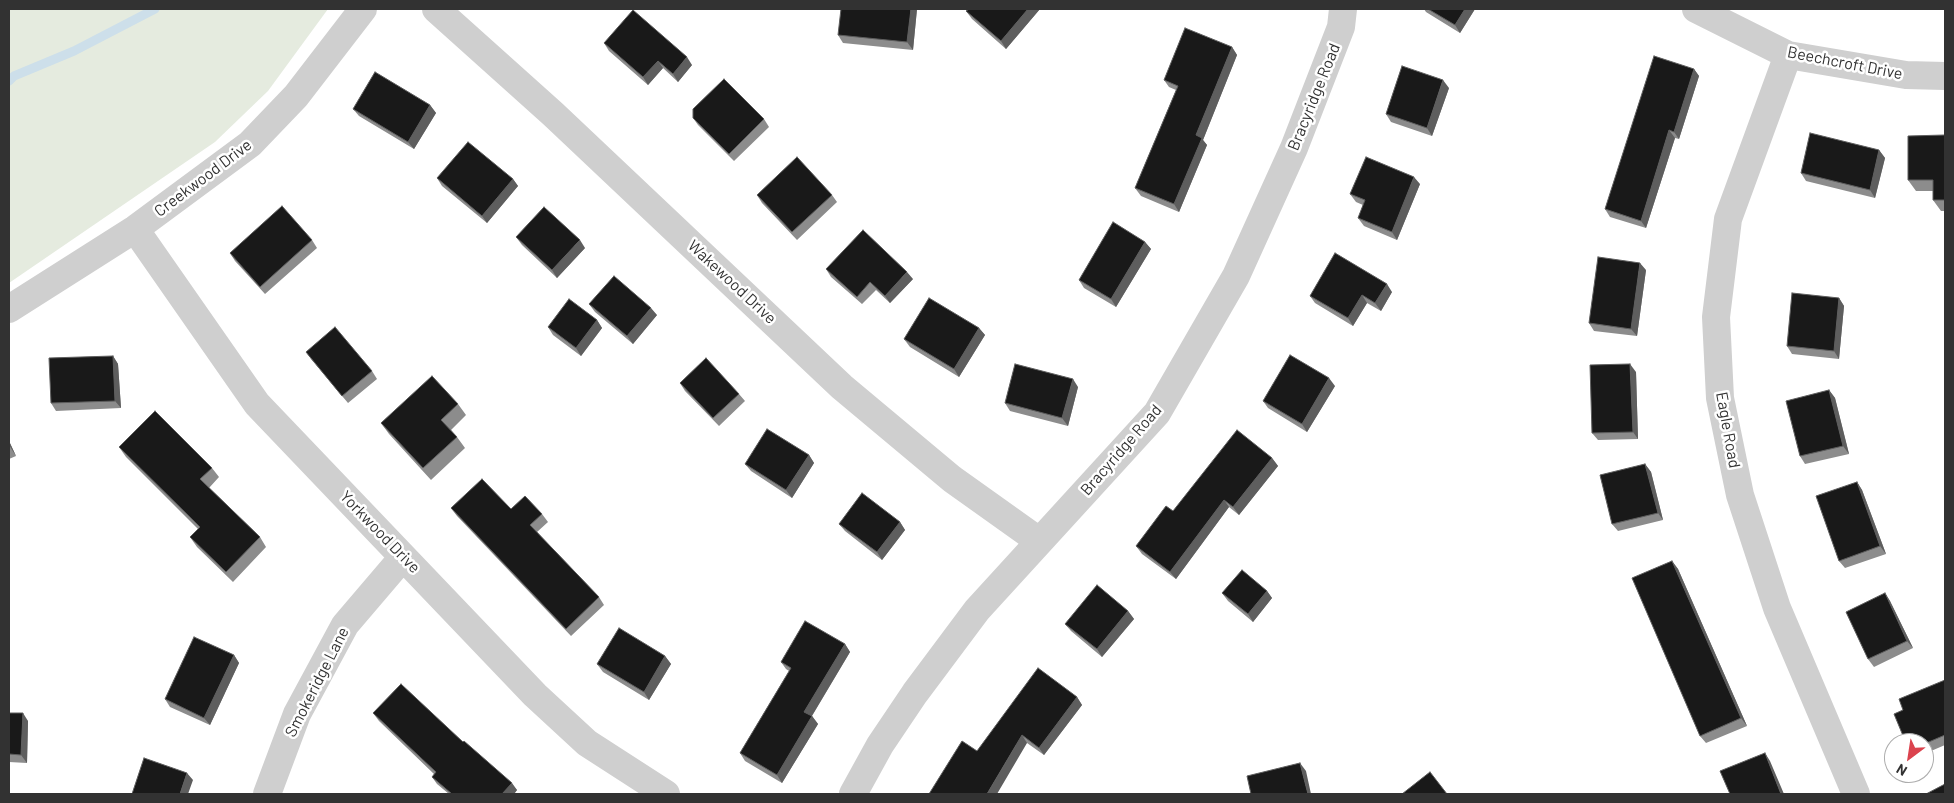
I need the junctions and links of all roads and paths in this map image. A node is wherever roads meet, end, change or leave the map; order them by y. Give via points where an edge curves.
1 (363, 9) edge
2 (436, 9) edge
3 (1343, 9) edge
4 (1696, 9) edge
5 (1788, 55) junction
6 (1945, 76) edge
7 (135, 229) junction
8 (9, 309) edge
9 (1039, 541) junction
10 (404, 557) junction
11 (266, 794) edge
12 (666, 794) edge
13 (853, 794) edge
14 (1856, 794) edge

1 - 7 street, Creekwood Drive via 296,96 250,144
2 - 9 street, Wakewood Drive via 553,114 842,386 952,479
3 - 9 street, Bracyridge Road via 1341,27 1298,139 1236,276 1157,413
4 - 5 street, Beechcroft Drive
5 - 6 street, Beechcroft Drive via 1906,75
5 - 14 street, Eagle Road via 1728,219 1716,317 1720,398 1740,495 1777,608
7 - 8 street, Creekwood Drive
7 - 10 street, Yorkwood Drive via 257,404
9 - 13 street, Bracyridge Road via 977,610 915,693 880,745
10 - 11 street, Smokeridge Lane via 345,625 298,714
10 - 12 street, Yorkwood Drive via 534,696 588,743

